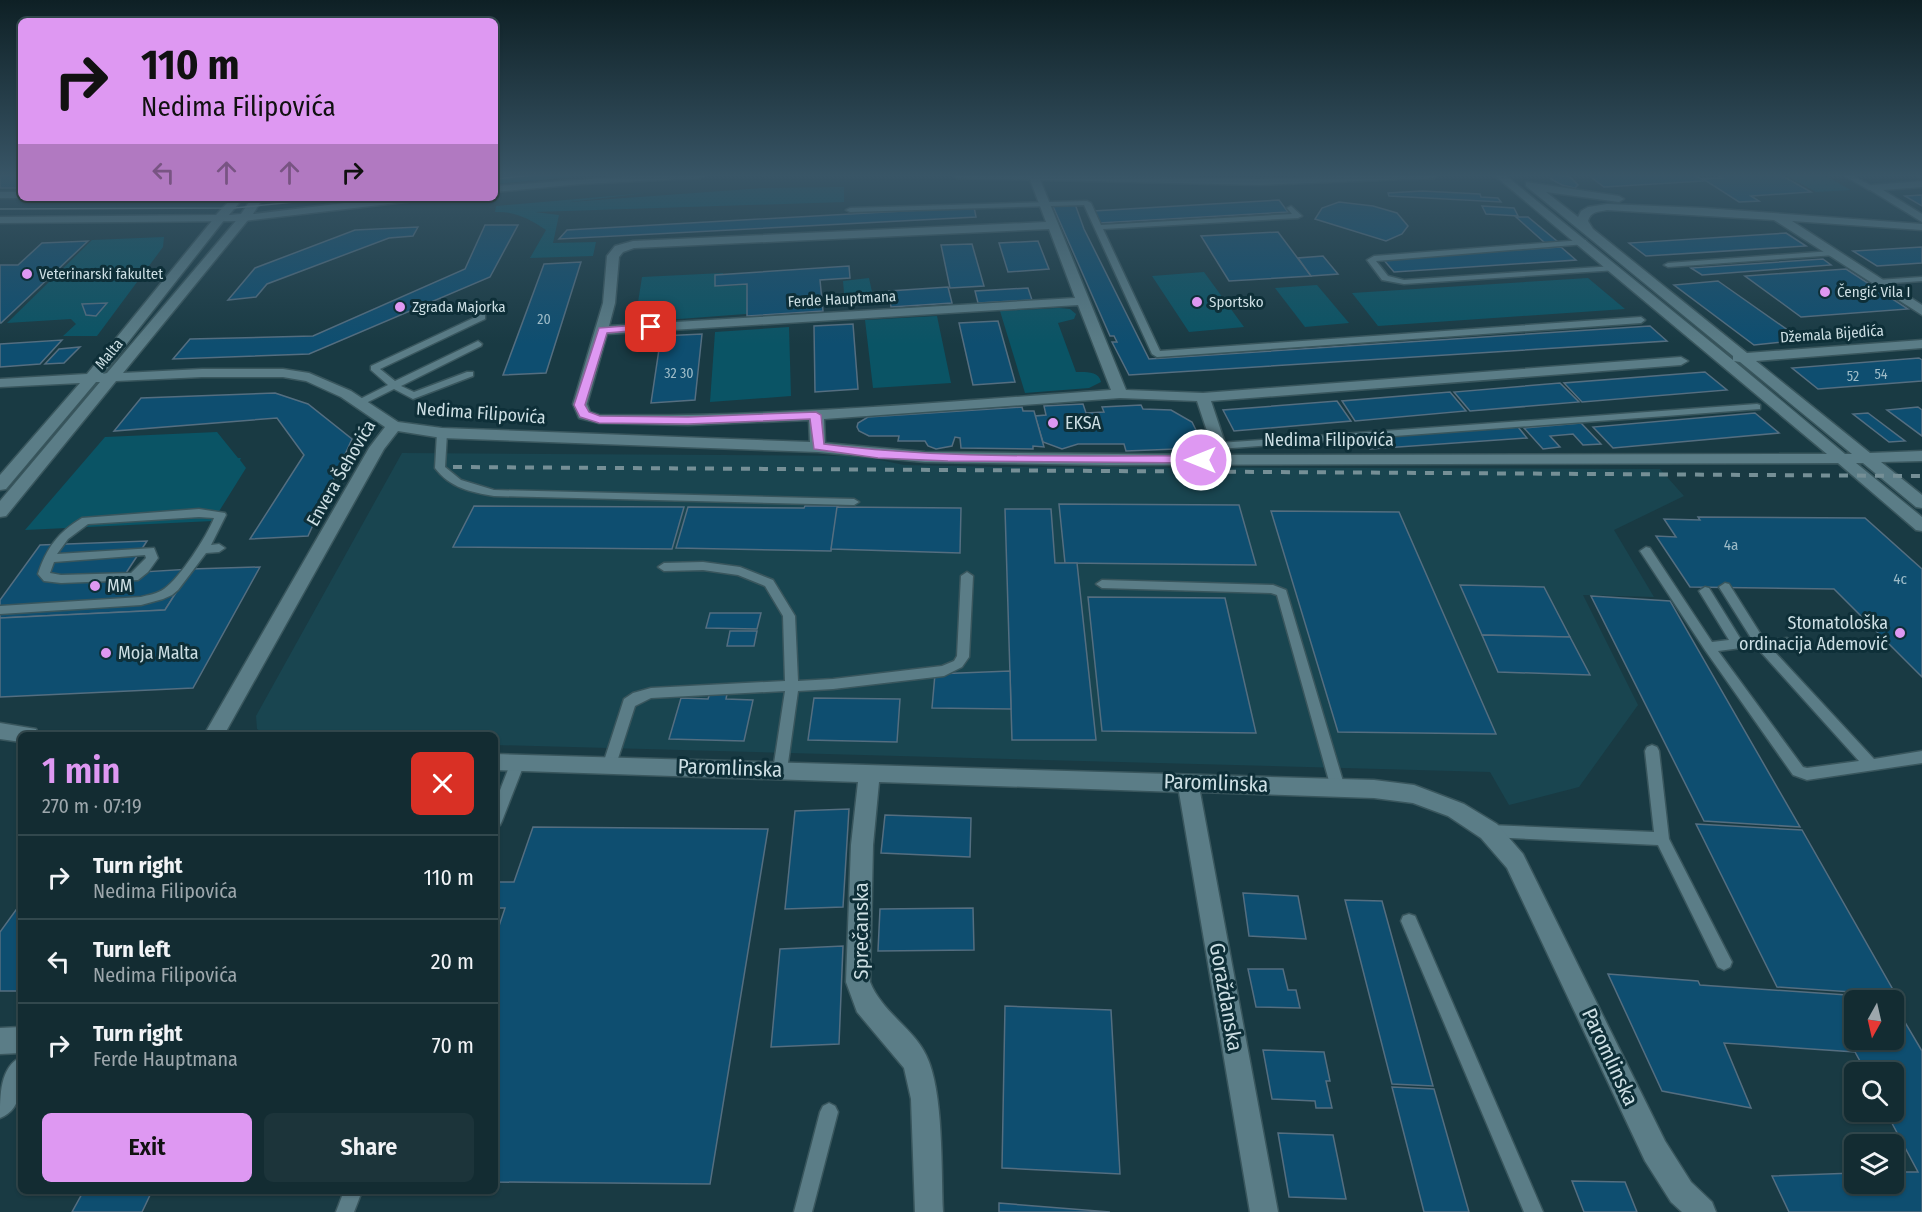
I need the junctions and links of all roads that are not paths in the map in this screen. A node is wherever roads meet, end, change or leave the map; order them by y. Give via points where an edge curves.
1 (209, 232) edge
2 (233, 232) edge
3 (915, 232) edge
4 (1056, 232) edge
5 (1099, 232) edge
6 (1570, 232) edge
7 (1590, 232) edge
8 (1800, 232) edge
9 (1583, 242) junction
10 (1832, 253) junction
11 (1668, 265) dead end
12 (1614, 268) junction
13 (1922, 279) edge
14 (1878, 282) junction
15 (1084, 301) junction
16 (1922, 311) edge
17 (482, 316) dead end
18 (1641, 320) dead end
19 (603, 330) junction
20 (478, 344) dead end
21 (1922, 344) edge
22 (1744, 357) junction
23 (1722, 359) junction
24 (1681, 362) dead end
25 (470, 374) dead end
26 (111, 377) junction
27 (92, 378) junction
28 (0, 383) edge
29 (395, 386) junction
30 (1120, 394) junction
31 (1203, 397) junction
32 (359, 403) junction
33 (1757, 407) dead end
34 (816, 415) junction
35 (599, 419) junction
36 (394, 426) junction
37 (442, 433) junction
38 (536, 437) junction
39 (818, 447) junction
40 (1221, 450) joint
41 (1922, 456) edge
42 (1865, 457) junction
43 (1841, 458) junction
44 (0, 485) edge
45 (854, 502) dead end
46 (1922, 503) edge
47 (0, 512) edge
48 (1922, 526) edge
49 (219, 548) dead end
50 (202, 549) junction
51 (1646, 551) dead end
52 (48, 559) junction
53 (664, 567) dead end
54 (967, 576) dead end
55 (1102, 584) dead end
56 (1725, 587) dead end
57 (1705, 591) dead end
58 (0, 610) edge
59 (1787, 643) dead end
60 (1740, 644) junction
61 (1762, 646) junction
62 (1709, 647) junction
63 (792, 687) junction
64 (0, 731) edge
65 (216, 732) edge
66 (18, 733) edge
67 (1652, 751) dead end
68 (1922, 757) edge
69 (498, 762) edge
70 (518, 762) junction
71 (610, 764) junction
72 (1870, 764) junction
73 (780, 770) junction
74 (869, 773) junction
75 (1188, 782) junction
76 (1338, 788) junction
77 (498, 812) edge
78 (1489, 831) junction
79 (1662, 839) junction
80 (1408, 921) dead end
81 (1724, 962) dead end
82 (18, 1040) edge
83 (0, 1041) edge
84 (18, 1075) edge
85 (0, 1105) edge
86 (828, 1112) dead end
87 (352, 1194) edge
88 (345, 1212) edge
89 (803, 1212) edge
90 (929, 1212) edge
91 (1264, 1212) edge
92 (1534, 1212) edge
93 (1702, 1212) edge

1 - 27 street, Malta
2 - 26 street, Malta
3 - 19 street via 633,245 619,249 613,256
4 - 15 street
5 - 18 lane via 1157,354
6 - 9 street
7 - 22 street
8 - 10 street
9 - 12 street
9 - 12 lane via 1371,260 1385,278 1404,282
10 - 11 lane
10 - 14 street
12 - 23 street
13 - 14 lane
14 - 16 street
15 - 19 street, Ferde Hauptmana
15 - 30 street
17 - 29 lane via 375,367
19 - 35 street via 580,405 584,415
20 - 29 lane
21 - 22 street, Džemala Bijedića
22 - 23 street, Džemala Bijedića
22 - 42 street
23 - 43 street
24 - 31 street
25 - 29 lane via 413,396
26 - 27 street, Envera Šehovića
26 - 32 street, Envera Šehovića via 283,373 309,376
26 - 47 street, Malta
27 - 28 street, Envera Šehovića
27 - 44 street, Malta
29 - 32 lane
30 - 31 street
30 - 34 street
31 - 40 street
32 - 36 street, Envera Šehovića
33 - 40 lane
34 - 35 street via 688,421
34 - 39 street
35 - 38 street
36 - 37 street, Nedima Filipovića
36 - 65 street, Envera Šehovića via 377,448
37 - 38 street, Nedima Filipovića
37 - 45 lane via 440,468 448,478 471,489 494,493
38 - 39 street, Nedima Filipovića
39 - 43 street, Nedima Filipovića via 925,457 1108,460
41 - 42 street, Nedima Filipovića
42 - 43 street, Nedima Filipovića
42 - 46 street
43 - 48 street
49 - 50 lane
50 - 52 lane via 221,515 86,521 71,529
50 - 58 lane via 162,596 141,601
51 - 62 lane
52 - 52 lane via 44,574 48,578 134,577 152,558 152,552
53 - 63 lane via 703,566 740,571 769,584 789,616
54 - 63 lane via 963,657 958,664 944,671
55 - 76 lane via 1273,589 1282,593
56 - 61 lane
57 - 60 lane
59 - 61 lane
60 - 61 lane
60 - 62 lane
61 - 72 lane
62 - 72 lane via 1798,771 1807,774
63 - 71 lane via 651,693 638,697 629,703
63 - 73 lane
64 - 66 street
67 - 79 lane
68 - 72 lane
69 - 70 street, Paromlinska
70 - 71 street, Paromlinska
70 - 77 lane
71 - 73 street, Paromlinska
73 - 74 street, Paromlinska
74 - 75 street, Paromlinska
74 - 90 street, Sprečanska via 862,845 858,982 866,1003 916,1062 924,1099
75 - 76 street, Paromlinska
75 - 91 street, Goraždanska
76 - 78 street, Paromlinska via 1414,794 1456,810
78 - 79 lane
78 - 93 street, Paromlinska via 1515,861 1655,1151 1681,1192
79 - 81 lane
80 - 92 lane
82 - 83 street
84 - 85 street
86 - 89 lane
87 - 88 lane

